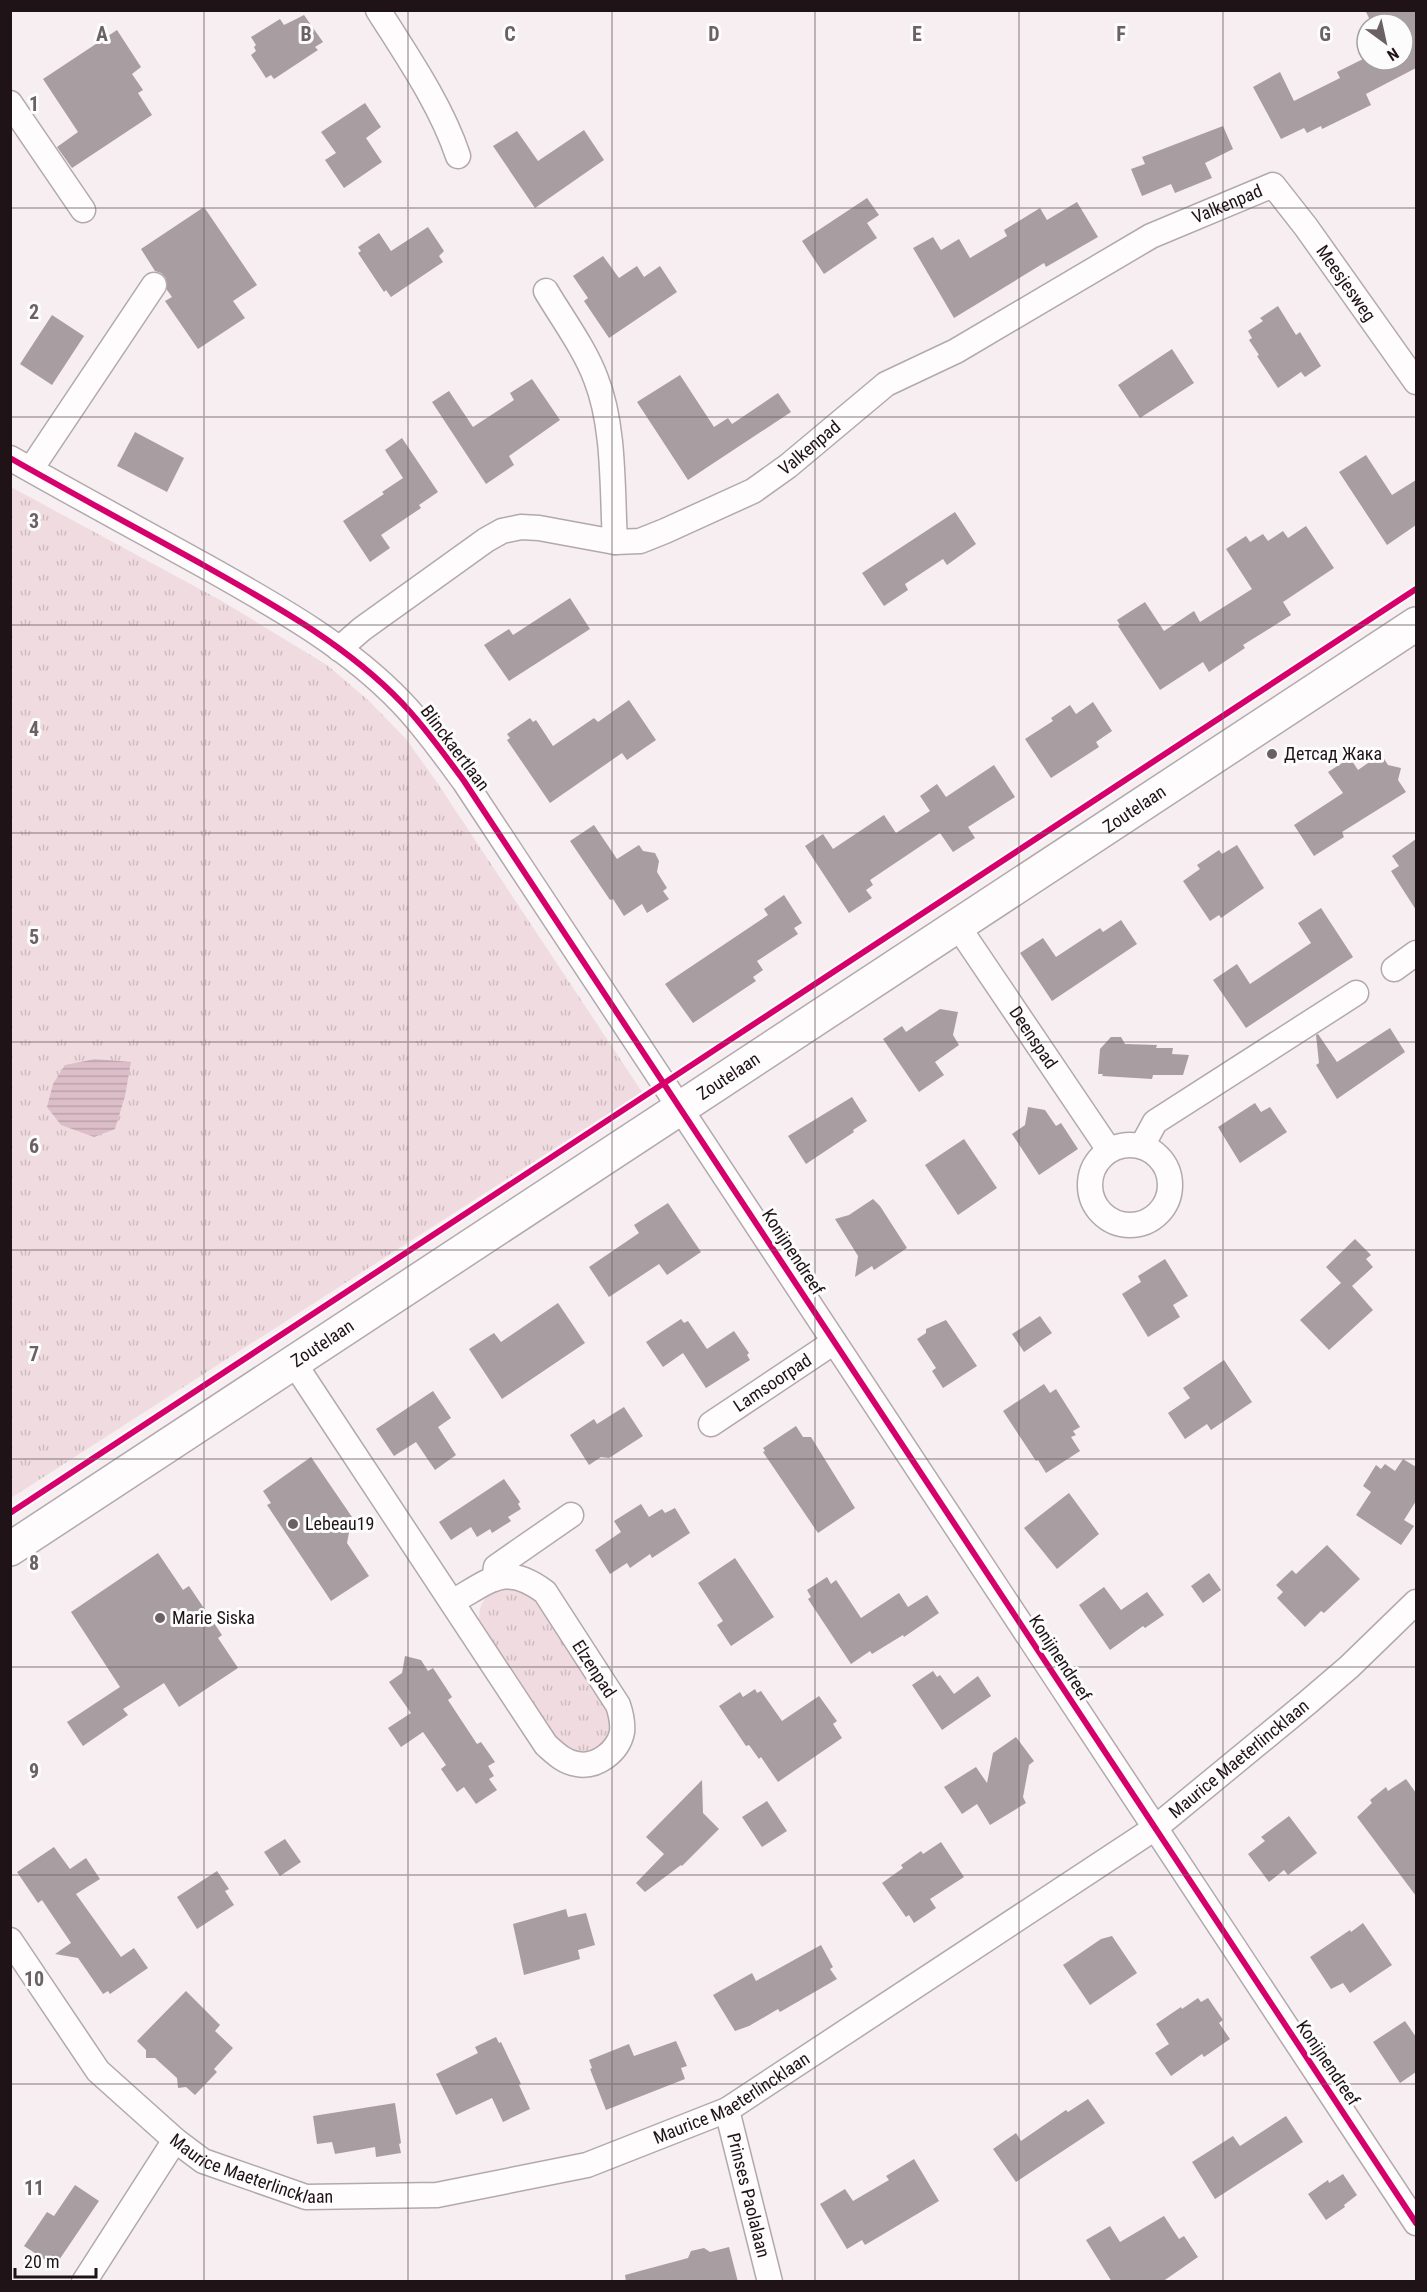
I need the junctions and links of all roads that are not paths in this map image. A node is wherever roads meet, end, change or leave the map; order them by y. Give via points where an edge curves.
1 (378, 10) edge
2 (10, 103) edge
3 (458, 156) dead end
4 (1273, 185) joint
5 (83, 210) dead end
6 (154, 285) dead end
7 (546, 291) dead end
8 (1416, 382) edge
9 (21, 464) edge
10 (615, 542) junction
11 (1413, 633) edge
12 (339, 649) junction
13 (957, 925) junction
14 (1416, 953) edge
15 (1394, 969) dead end
16 (1356, 993) dead end
17 (680, 1108) junction
18 (1142, 1146) junction
19 (1108, 1150) junction
20 (834, 1342) junction
21 (294, 1363) junction
22 (711, 1424) dead end
23 (571, 1515) dead end
24 (10, 1549) edge
25 (494, 1579) junction
26 (452, 1602) junction
27 (1416, 1602) edge
28 (1155, 1828) junction
29 (15, 1955) edge
30 (727, 2110) junction
31 (175, 2140) junction
32 (1416, 2223) edge
33 (84, 2282) edge
34 (770, 2282) edge

1 - 3 street via 434,104
2 - 5 street
4 - 8 street, Meesjesweg
4 - 10 street, Valkenpad via 1151,236 956,351 886,384 753,491 640,541
6 - 9 street
7 - 10 street via 596,378 610,449
9 - 12 street, Blinckaertlaan via 260,597
10 - 12 street, Valkenpad via 539,528 502,531
11 - 13 street, Zoutelaan
12 - 17 street, Blinckaertlaan via 401,702 464,781
13 - 17 street, Zoutelaan
13 - 19 street, Deenspad
14 - 15 street
16 - 18 street via 1155,1122
17 - 20 street, Konijnendreef
17 - 21 street, Zoutelaan
18 - 19 street
18 - 19 street via 1167,1168 1170,1191 1158,1213 1133,1225 1107,1218 1091,1195 1093,1169
20 - 22 street, Lamsoorpad
20 - 28 street, Konijnendreef
21 - 24 street, Zoutelaan
21 - 26 street, Elzenpad
23 - 25 street via 496,1567
25 - 26 street, Elzenpad
25 - 26 street, Elzenpad via 514,1575 545,1592 618,1705 622,1733 605,1758 576,1764 564,1760 546,1745
27 - 28 street, Maurice Maeterlincklaan via 1349,1667
28 - 30 street, Maurice Maeterlincklaan
28 - 32 street, Konijnendreef
29 - 31 street, Maurice Maeterlincklaan via 98,2071
30 - 31 street, Maurice Maeterlincklaan via 587,2165 437,2195 306,2198 203,2161
30 - 34 street, Prinses Paolalaan
31 - 33 street

